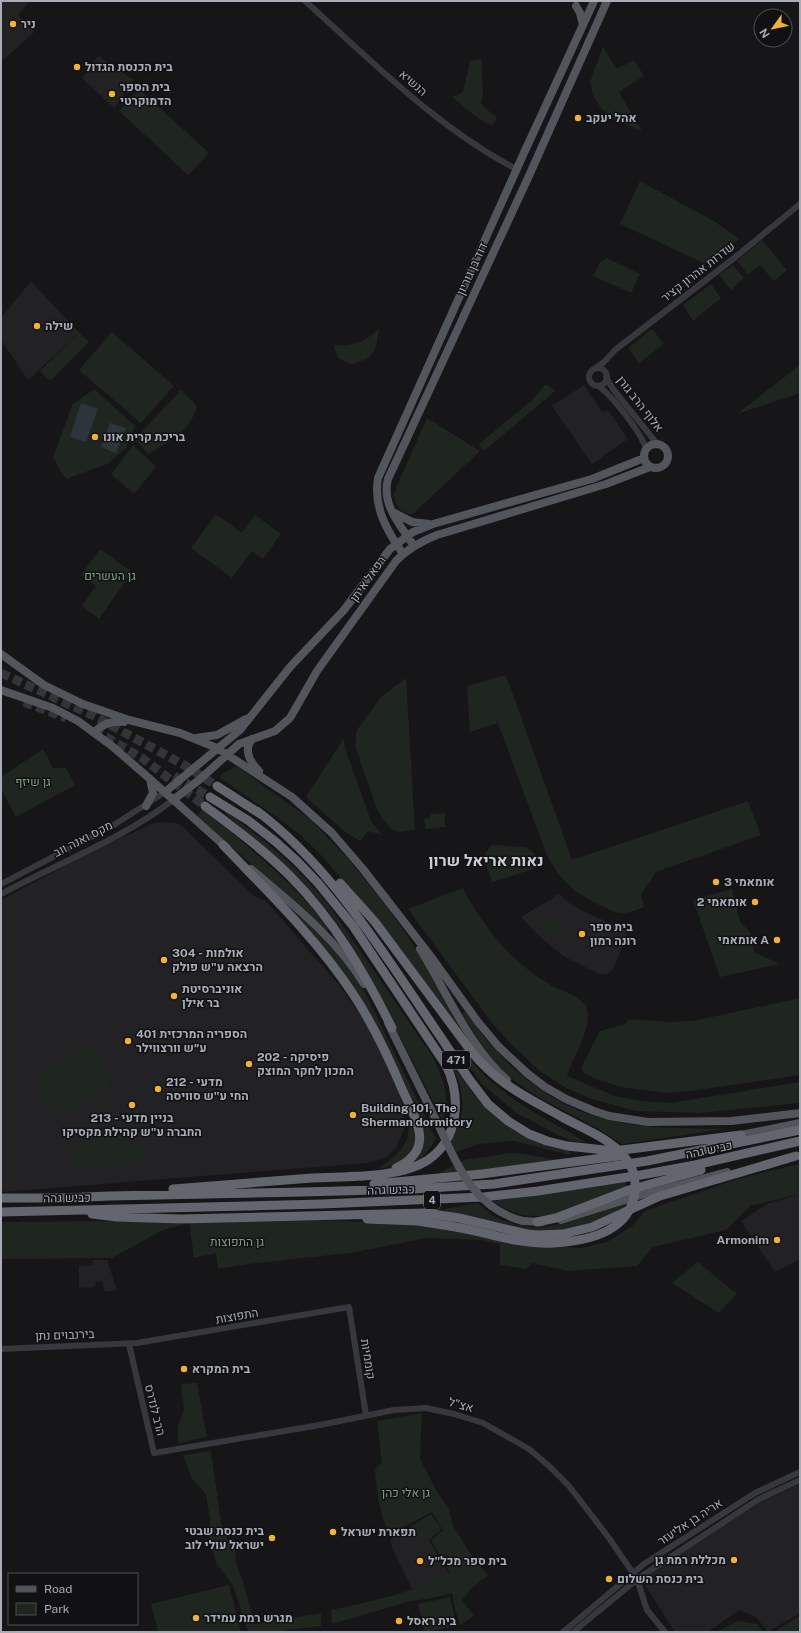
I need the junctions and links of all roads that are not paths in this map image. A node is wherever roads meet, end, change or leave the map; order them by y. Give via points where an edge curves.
1 (305, 1) edge
2 (594, 1) edge
3 (607, 1) edge
4 (583, 26) junction
5 (516, 169) junction
6 (800, 204) edge
7 (609, 357) junction
8 (596, 368) junction
9 (606, 375) junction
10 (598, 386) junction
11 (658, 444) junction
12 (646, 450) junction
13 (644, 458) junction
14 (650, 467) junction
15 (391, 510) junction
16 (433, 524) junction
17 (407, 536) junction
18 (395, 544) junction
19 (414, 546) junction
20 (403, 554) junction
21 (1, 654) edge
22 (1, 690) edge
23 (249, 717) junction
24 (139, 723) junction
25 (94, 732) junction
26 (195, 738) junction
27 (252, 739) junction
28 (217, 748) junction
29 (228, 754) junction
30 (215, 766) junction
31 (265, 778) junction
32 (150, 779) junction
33 (217, 786) tunnel mouth
34 (165, 792) junction
35 (210, 797) tunnel mouth
36 (173, 800) junction
37 (146, 806) junction
38 (205, 806) tunnel mouth
39 (257, 811) junction
40 (223, 845) junction
41 (1, 884) edge
42 (1, 894) edge
43 (382, 894) junction
44 (392, 1028) junction
45 (550, 1110) junction
46 (800, 1113) edge
47 (800, 1123) edge
48 (800, 1130) edge
49 (741, 1135) junction
50 (800, 1141) edge
51 (798, 1156) edge
52 (382, 1174) junction
53 (303, 1192) junction
54 (110, 1196) junction
55 (1, 1198) edge
56 (59, 1210) junction
57 (1, 1212) edge
58 (296, 1216) junction
59 (537, 1222) junction
60 (349, 1307) joint
61 (129, 1344) junction
62 (1, 1349) edge
63 (366, 1415) junction
64 (154, 1453) joint
65 (800, 1472) edge
66 (800, 1480) edge
67 (632, 1573) junction
68 (637, 1579) junction
69 (564, 1632) edge
70 (573, 1632) edge
71 (665, 1632) edge

1 - 5 street, הנשיא via 446,125
2 - 4 main road, דוד בן גוריון
2 - 4 main road via 585,7 576,6
3 - 15 main road, דוד בן גוריון via 388,479 386,493
4 - 5 main road, דוד בן גוריון
5 - 18 main road, דוד בן גוריון via 378,478 379,509
6 - 7 street, שדרות אהרון קציר
7 - 8 street, שדרות אהרון קציר
7 - 9 street
8 - 9 street
8 - 10 street via 591,371 589,379 592,384
9 - 10 street via 603,384
9 - 11 street, אלוף הרב גורן via 613,389
10 - 12 street, אלוף הרב גורן via 640,435
11 - 12 main road
11 - 14 main road via 665,449 667,460 660,468
12 - 13 main road
13 - 14 main road
13 - 16 main road, רפאל איתן via 598,478
14 - 19 main road, רפאל איתן via 606,484 437,535
15 - 16 main road via 412,522
15 - 17 main road, דוד בן גוריון
16 - 17 main road, רפאל איתן
17 - 18 main road, רפאל איתן
17 - 19 main road, דוד בן גוריון
18 - 20 main road, דוד בן גוריון
18 - 23 main road, רפאל איתן via 344,610 297,659
19 - 20 main road, רפאל איתן
20 - 27 main road, רפאל איתן via 317,670 290,718 275,731
21 - 24 main road via 44,685 68,698
22 - 25 main road via 65,714
23 - 26 main road via 217,735
23 - 28 main road, רפאל איתן via 235,735
24 - 25 main road via 109,722
24 - 26 main road
25 - 32 main road
26 - 28 main road
27 - 29 main road, רפאל איתן via 239,744
27 - 31 main road via 248,744 248,755
28 - 29 main road
28 - 30 main road
28 - 34 main road, רפאל איתן
29 - 30 main road, רפאל איתן
29 - 31 main road
30 - 36 main road, רפאל איתן
31 - 43 main road via 318,819 353,856
32 - 34 main road
32 - 37 main road via 153,793
33 - 39 highway, 471
34 - 36 main road
34 - 37 street, מקס ואנה ווב
35 - 52 highway, 471 via 263,832 286,850 314,878 353,926 441,1056 449,1072 454,1088 456,1110 453,1124 443,1145 428,1160 401,1171
36 - 40 main road
36 - 42 street, מקס ואנה ווב via 119,834
37 - 41 street, מקס ואנה ווב via 102,832
38 - 44 highway via 280,867 320,909 359,964
39 - 45 highway via 304,845 358,903 484,1067 516,1092
39 - 49 highway, 471 via 306,853 332,882 364,924 473,1084 493,1109 508,1121 547,1141 607,1151
40 - 44 main road via 305,915 336,946 361,979
40 - 52 highway via 336,969 358,1001 379,1040 418,1126 420,1136 419,1146 413,1157 400,1167
43 - 45 main road via 492,1066 507,1080
43 - 46 main road via 499,1047 535,1080 566,1099 609,1116 648,1122 731,1121
44 - 59 main road, bridge via 458,1164 478,1195 501,1213 523,1221
45 - 58 highway, bridge via 615,1147 628,1162 635,1179 635,1192 628,1212 610,1230 593,1237 550,1243 523,1241 418,1221
47 - 49 main road
48 - 53 highway, כביש גהה / 4 via 647,1162 509,1182 412,1189
49 - 53 highway via 524,1169
50 - 56 highway, כביש גהה / 4 via 703,1164 641,1175 483,1197 322,1204
50 - 59 highway via 635,1188 556,1218
51 - 58 highway via 660,1196 592,1227 563,1234 527,1234 426,1213
51 - 59 main road via 657,1190 561,1220
52 - 54 highway via 237,1183
53 - 54 highway, כביש גהה / 4
54 - 55 highway, כביש גהה / 4
56 - 57 highway, כביש גהה / 4
56 - 58 highway via 117,1217
60 - 61 street, התפוצות
60 - 63 street, קוממיות
61 - 62 street, בירנבוים נתן
61 - 64 street, הרב לנדרס
63 - 64 street, אצ"ל via 320,1426
63 - 67 street, אצ"ל via 426,1408 483,1423 504,1434 529,1449 569,1486 603,1529
65 - 67 street, אריה בן אליעזר via 755,1493
66 - 68 street, אריה בן אליעזר via 758,1499
67 - 68 street, אצ"ל
67 - 69 street, אריה בן אליעזר
68 - 70 street, אריה בן אליעזר
68 - 71 street, אצ"ל via 647,1610

